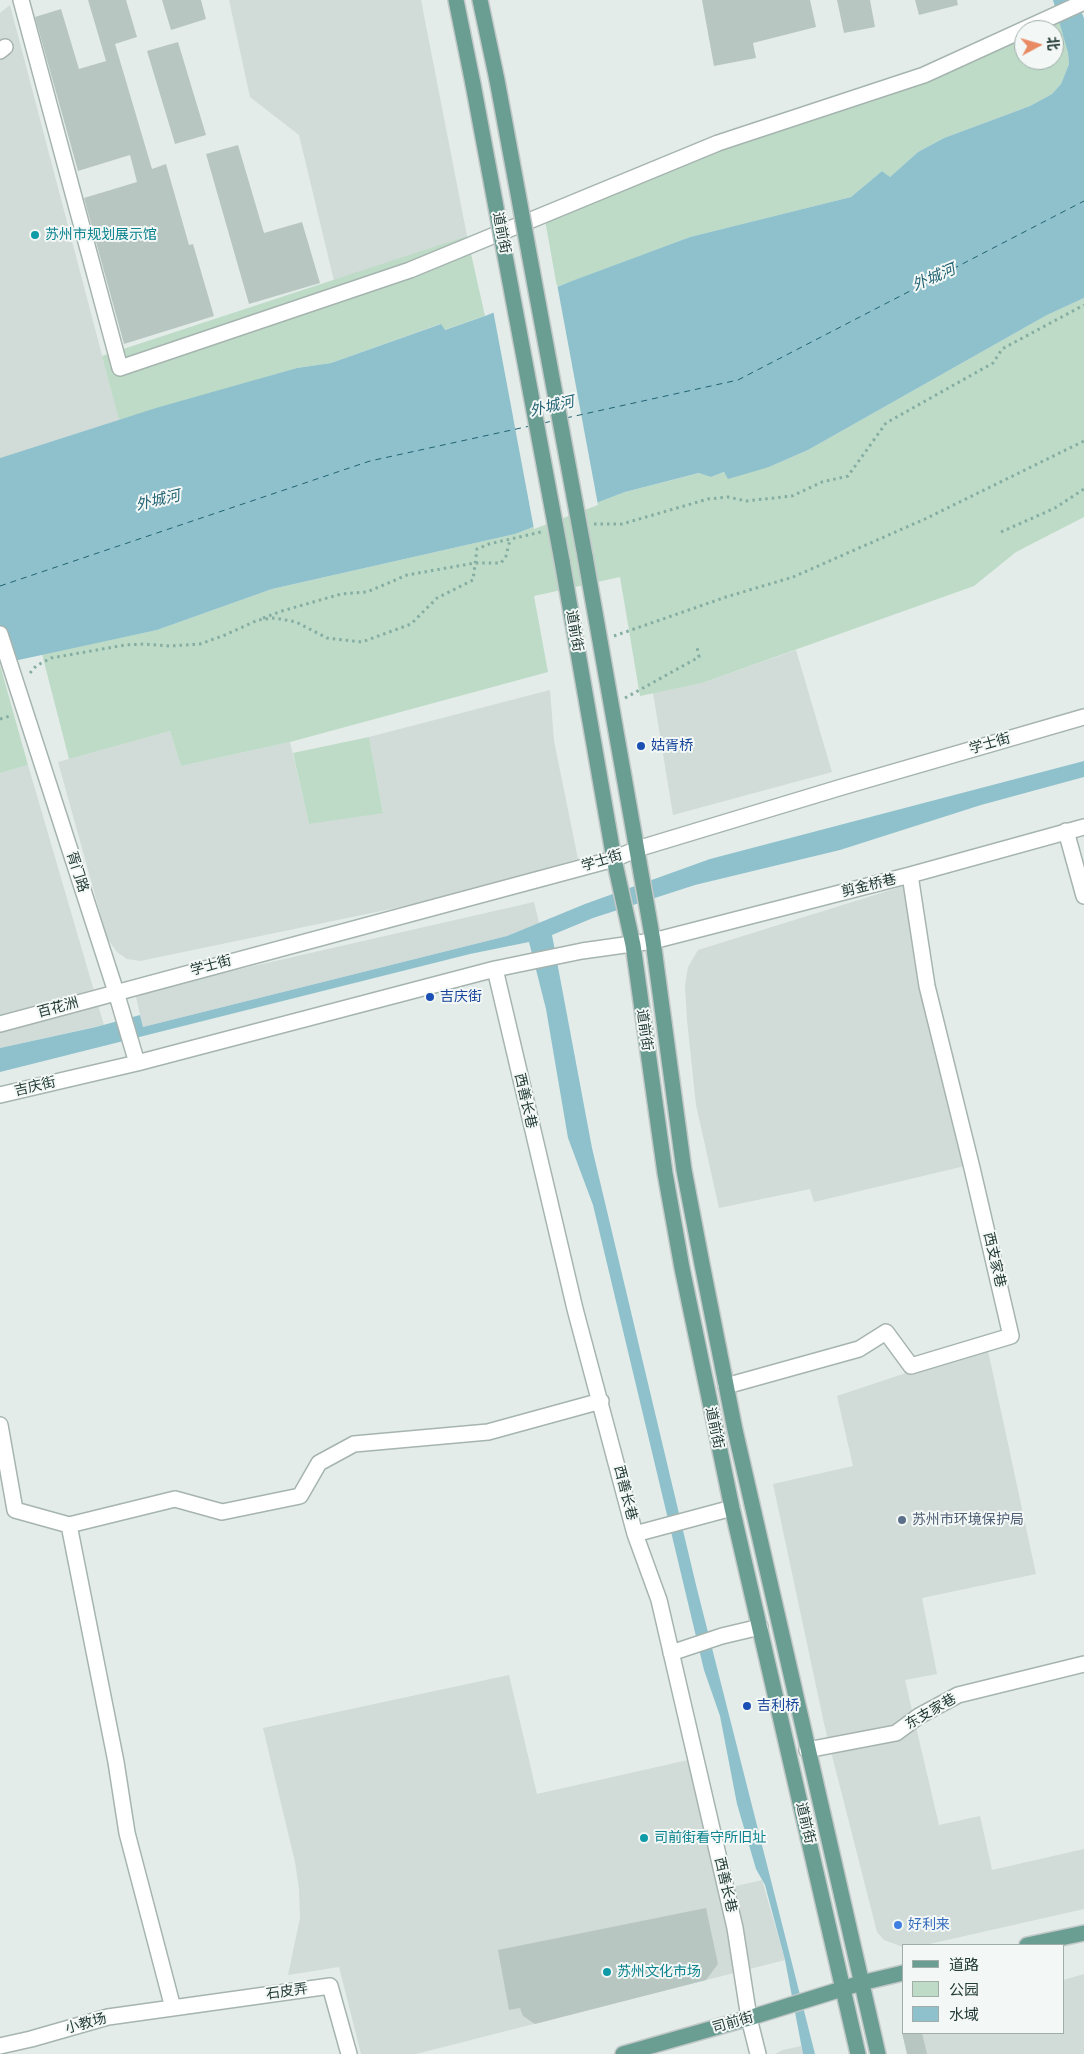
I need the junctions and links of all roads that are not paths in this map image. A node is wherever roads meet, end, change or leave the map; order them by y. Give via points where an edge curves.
1 (21, 0) edge
2 (456, 0) edge
3 (480, 0) edge
4 (1084, 2) edge
5 (0, 634) edge
6 (1084, 717) edge
7 (1084, 827) edge
8 (1066, 832) junction
9 (637, 849) junction
10 (614, 859) junction
11 (910, 875) junction
12 (1084, 896) edge
13 (653, 941) junction
14 (632, 945) junction
15 (495, 969) junction
16 (116, 992) junction
17 (0, 1024) edge
18 (135, 1059) junction
19 (0, 1096) edge
20 (726, 1386) junction
21 (601, 1401) junction
22 (0, 1425) edge
23 (732, 1508) junction
24 (68, 1525) junction
25 (635, 1534) junction
26 (760, 1627) junction
27 (671, 1653) junction
28 (1084, 1664) edge
29 (807, 1750) junction
30 (1084, 1932) edge
31 (1031, 1944) edge
32 (902, 1973) edge
33 (860, 1983) junction
34 (842, 1989) junction
35 (173, 2008) junction
36 (749, 2018) junction
37 (0, 2046) edge
38 (349, 2054) edge
39 (623, 2054) edge
40 (758, 2054) edge
41 (858, 2054) edge
42 (878, 2054) edge

1 - 4 street via 120,368 410,270 718,143 924,75
2 - 10 main road, 道前街, bridge via 562,561
3 - 9 main road, 道前街, bridge
5 - 16 street, 胥门路
6 - 9 street, 学士街
7 - 8 street, 剪金桥巷
8 - 11 street, 剪金桥巷
8 - 12 street
9 - 10 street, 学士街
9 - 13 main road, 道前街
10 - 14 main road, 道前街
10 - 16 street, 学士街
11 - 13 street, 剪金桥巷
11 - 20 street, 西支家巷 via 927,986 1011,1336 910,1366 886,1332 859,1349
13 - 14 street, 吉庆街
13 - 20 main road, 道前街 via 684,1170
14 - 15 street, 吉庆街 via 582,951
14 - 23 main road, 道前街 via 666,1183
15 - 18 street, 吉庆街
15 - 21 street, 西善长巷 via 575,1309
16 - 17 street, 百花洲
16 - 18 street, 胥门路
18 - 19 street, 吉庆街
20 - 29 main road, 道前街
21 - 24 street via 488,1432 354,1444 319,1463 300,1496 222,1512 175,1499
21 - 25 street, 西善长巷
22 - 24 street via 15,1510
23 - 25 street
23 - 26 main road, 道前街
24 - 35 street via 116,1762 127,1833
25 - 27 street, 西善长巷 via 658,1600
26 - 27 street
26 - 34 main road, 道前街
27 - 36 street, 西善长巷 via 735,1928
28 - 29 street, 东支家巷 via 958,1695 919,1716 896,1734
29 - 33 main road, 道前街
30 - 31 main road
32 - 33 main road, 司前街
33 - 34 main road, 司前街
33 - 42 main road, 道前街
34 - 36 main road, 司前街
34 - 41 main road, 道前街
35 - 37 street, 小教场 via 108,2017
35 - 38 street, 石皮弄 via 330,1986
36 - 39 main road, 司前街
36 - 40 street, 西善长巷

